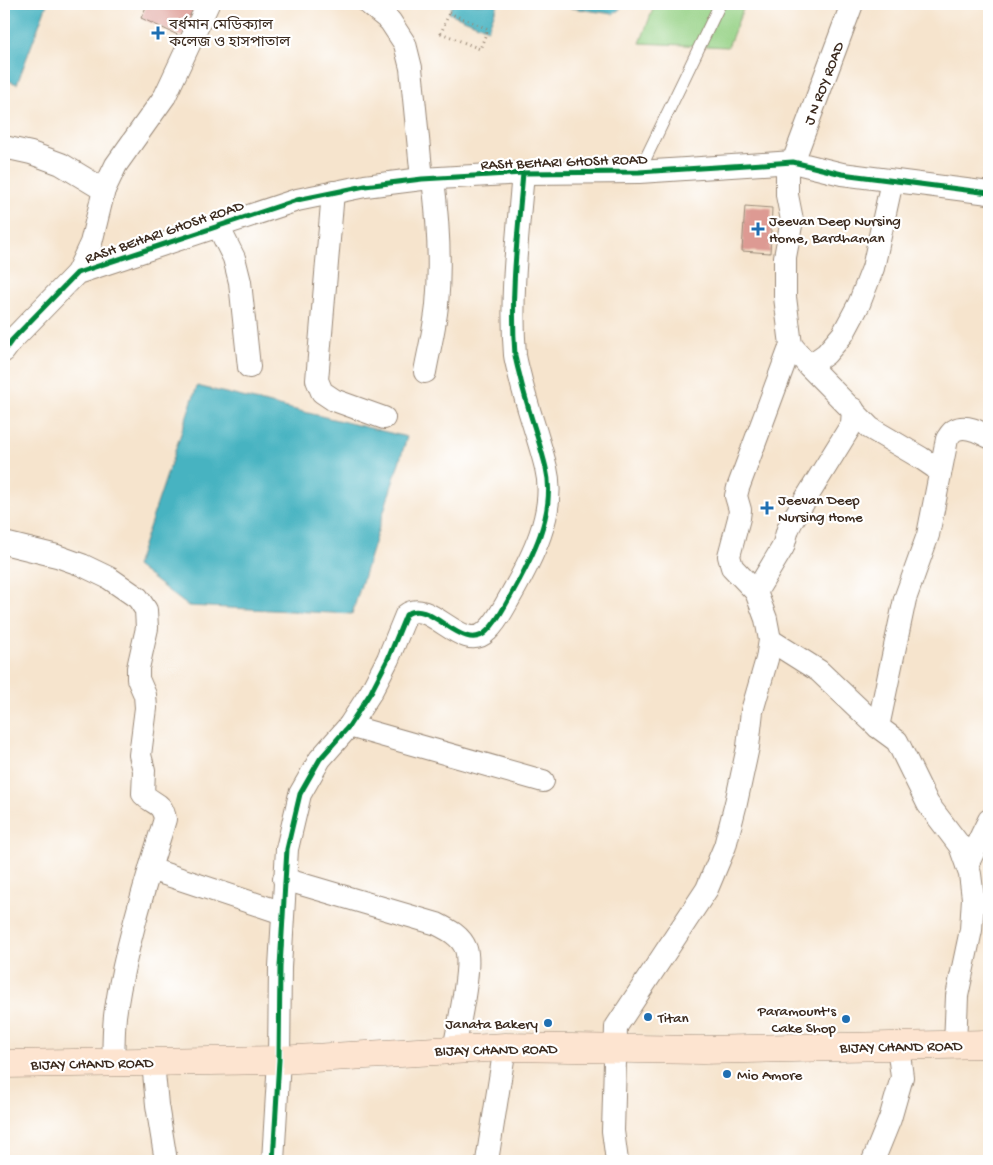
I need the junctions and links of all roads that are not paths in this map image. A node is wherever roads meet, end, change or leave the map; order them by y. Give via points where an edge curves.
1 (208, 4) edge
2 (369, 4) edge
3 (720, 4) edge
4 (852, 4) edge
5 (4, 146) edge
6 (790, 162) junction
7 (638, 172) junction
8 (523, 173) junction
9 (427, 179) junction
10 (892, 181) junction
11 (104, 190) junction
12 (333, 192) junction
13 (989, 193) edge
14 (218, 226) junction
15 (77, 273) junction
16 (791, 345) junction
17 (4, 352) edge
18 (809, 366) junction
19 (248, 367) dead end
20 (425, 372) dead end
21 (853, 409) junction
22 (384, 418) dead end
23 (989, 437) edge
24 (940, 471) junction
25 (4, 543) edge
26 (756, 592) junction
27 (770, 640) junction
28 (348, 726) junction
29 (878, 727) junction
30 (542, 781) dead end
31 (989, 820) edge
32 (967, 865) junction
33 (150, 869) junction
34 (284, 879) junction
35 (283, 913) junction
36 (989, 1044) edge
37 (955, 1045) junction
38 (898, 1046) junction
39 (506, 1047) junction
40 (615, 1048) junction
41 (454, 1049) junction
42 (279, 1060) junction
43 (153, 1062) junction
44 (113, 1063) junction
45 (4, 1064) edge
46 (166, 1161) edge
47 (273, 1161) edge
48 (487, 1161) edge
49 (617, 1161) edge
50 (873, 1161) edge

1 - 11 street via 165,96 116,164
2 - 9 street via 390,21 404,44 411,68
3 - 7 lane
4 - 6 street, J N ROY ROAD
5 - 11 street via 61,164
6 - 7 street, RASH BEHARI GHOSH ROAD
6 - 10 street, RASH BEHARI GHOSH ROAD
6 - 16 street via 788,195 792,220 785,257 785,297
7 - 8 street, RASH BEHARI GHOSH ROAD
8 - 9 street, RASH BEHARI GHOSH ROAD
8 - 28 street via 513,316 515,357 547,470 548,502 542,531 526,569 486,633 471,638 419,610 406,615 371,692
9 - 12 street, RASH BEHARI GHOSH ROAD
9 - 20 street via 437,216 438,280 437,306
10 - 13 street, RASH BEHARI GHOSH ROAD
10 - 18 street via 873,268 859,304 832,348
11 - 15 street via 91,243
12 - 14 street, RASH BEHARI GHOSH ROAD via 297,200
12 - 22 street via 318,380 322,392 334,400
14 - 15 street, RASH BEHARI GHOSH ROAD
14 - 19 street via 234,258 240,282
15 - 17 street, RASH BEHARI GHOSH ROAD
16 - 18 street
16 - 26 street via 736,496 740,510 729,556 732,567
18 - 21 street
21 - 24 street via 870,428
21 - 26 street via 852,424 792,521 783,547
23 - 24 street via 965,428 954,430 947,439
24 - 29 street via 928,535 905,600
25 - 33 street via 57,556 91,569 138,598 146,610 147,628 138,668 146,708 140,755 144,770 143,794 164,810 165,819
26 - 27 street
27 - 29 street via 819,671
27 - 40 street via 725,846 708,889 616,1027
28 - 30 street
28 - 34 street via 320,759 300,794 287,849
29 - 32 street via 897,741 928,804 960,846
31 - 32 street
32 - 37 street via 973,898 972,930 957,996
33 - 35 street
33 - 44 street via 116,1011
34 - 35 street
34 - 41 street via 438,924 454,933 466,949 467,967
35 - 42 street
36 - 37 main road, BIJAY CHAND ROAD
37 - 38 main road, BIJAY CHAND ROAD
38 - 40 main road, BIJAY CHAND ROAD via 702,1050
38 - 50 street via 902,1077
39 - 40 main road, BIJAY CHAND ROAD
39 - 41 main road, BIJAY CHAND ROAD
39 - 48 street
40 - 49 street
41 - 42 main road, BIJAY CHAND ROAD
42 - 43 main road, BIJAY CHAND ROAD
42 - 47 street
43 - 44 main road, BIJAY CHAND ROAD
43 - 46 street
44 - 45 main road, BIJAY CHAND ROAD

